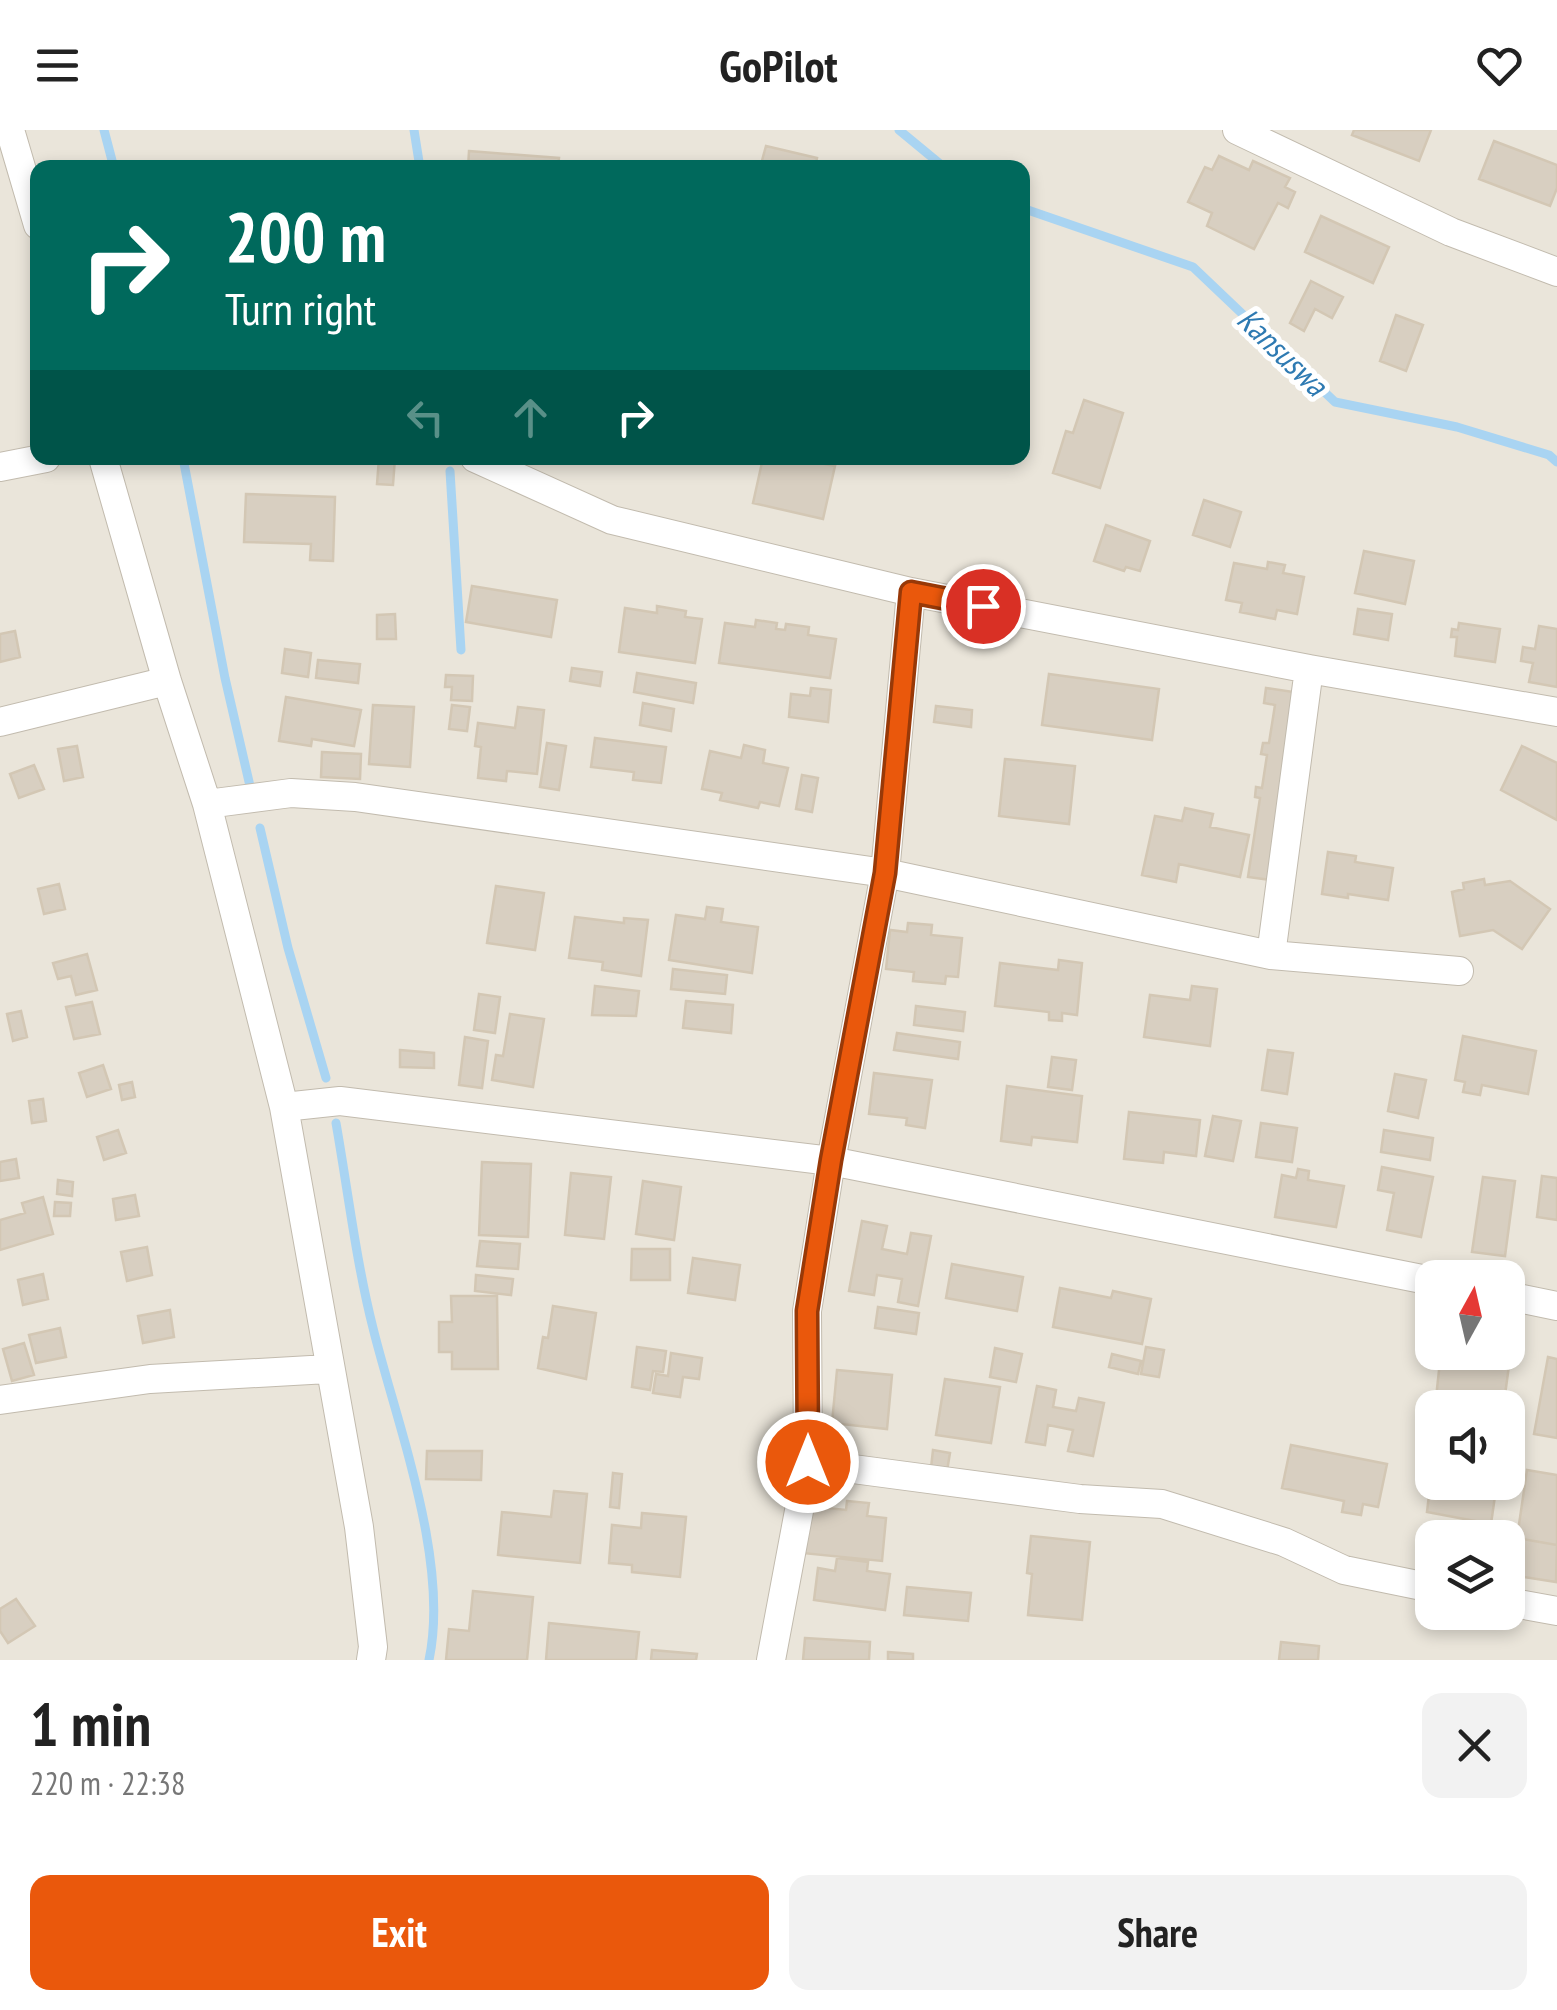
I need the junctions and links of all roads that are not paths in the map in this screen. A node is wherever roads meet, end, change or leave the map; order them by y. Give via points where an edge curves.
1 (1237, 130) edge
2 (8, 137) edge
3 (30, 202) edge
4 (1557, 272) edge
5 (30, 461) edge
6 (105, 465) edge
7 (490, 465) edge
8 (0, 467) edge
9 (911, 592) junction
10 (1308, 669) junction
11 (167, 681) junction
12 (1557, 712) edge
13 (0, 722) edge
14 (207, 804) junction
15 (885, 873) junction
16 (1271, 955) junction
17 (1459, 971) dead end
18 (284, 1107) junction
19 (831, 1160) junction
20 (1415, 1278) edge
21 (1525, 1299) edge
22 (1557, 1306) edge
23 (328, 1369) junction
24 (0, 1400) edge
25 (808, 1462) junction
26 (1415, 1585) edge
27 (1525, 1605) edge
28 (1557, 1610) edge
29 (371, 1660) edge
30 (771, 1660) edge

1 - 4 street via 1451,232
2 - 3 street
5 - 8 street
6 - 11 street
7 - 9 street via 612,520
9 - 10 street
9 - 15 street
10 - 12 street
10 - 16 street
11 - 13 street
11 - 14 street
14 - 15 street via 291,793 356,797
14 - 18 street
15 - 16 street
15 - 19 street
16 - 17 street
18 - 19 street via 340,1100
18 - 23 street
19 - 20 street
19 - 25 street via 807,1311
21 - 22 street
23 - 24 street via 150,1380
23 - 29 street via 359,1527
25 - 26 street via 1162,1504 1284,1542 1344,1570
25 - 30 street
27 - 28 street

